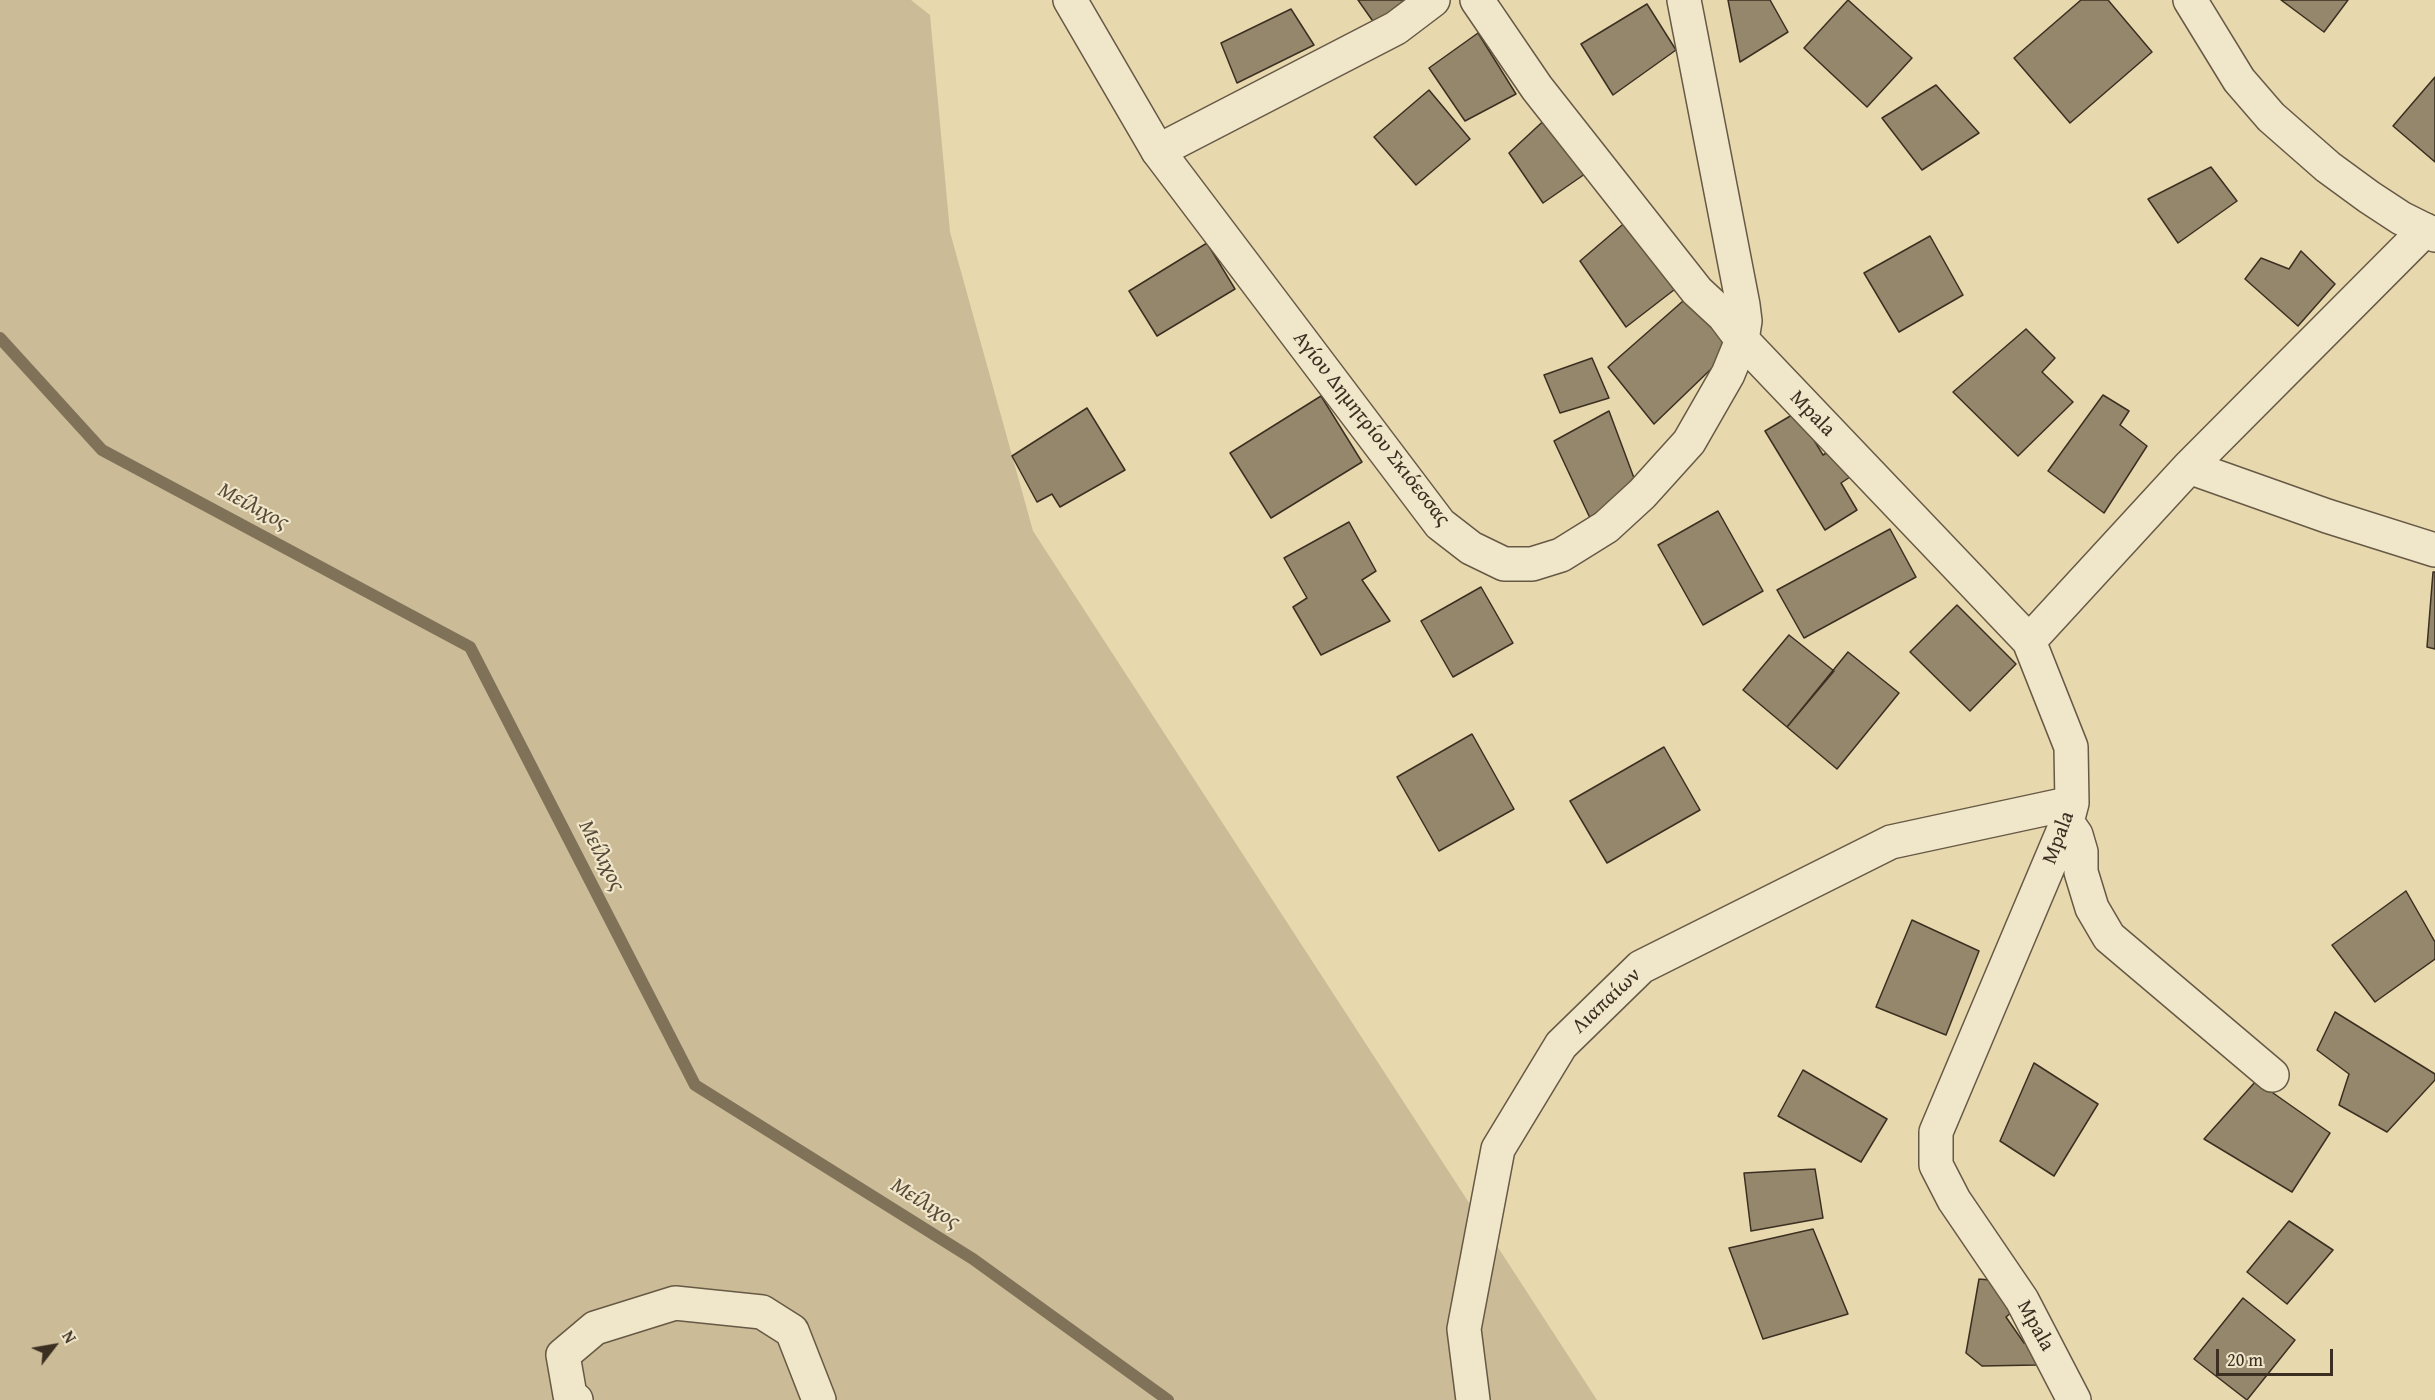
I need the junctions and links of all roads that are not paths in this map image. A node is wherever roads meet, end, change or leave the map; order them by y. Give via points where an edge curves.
1 (1070, 0) edge
2 (1433, 0) edge
3 (1477, 0) edge
4 (1684, 0) edge
5 (2190, 0) edge
6 (1158, 152) junction
7 (2430, 232) edge
8 (1742, 340) junction
9 (2189, 467) junction
10 (2435, 550) edge
11 (2029, 641) junction
12 (2069, 813) junction
13 (2272, 1075) dead end
14 (576, 1400) edge
15 (819, 1400) edge
16 (1473, 1400) edge
17 (2074, 1400) edge

1 - 6 street, Αγίου Δημητρίου Σκιόεσσας
2 - 6 street via 1396,28
3 - 8 street, Mpala via 1537,88 1616,190 1696,291 1724,316
4 - 8 street, Αγίου Δημητρίου Σκιόεσσας via 1743,305
5 - 7 street via 2239,80 2271,117 2342,178 2401,218
6 - 8 street, Αγίου Δημητρίου Σκιόεσσας via 1440,524 1471,549 1504,564 1532,564 1561,555 1606,527 1642,494 1689,442 1728,374
7 - 9 street
8 - 11 street, Mpala
9 - 10 street
9 - 11 street
11 - 12 street, Mpala via 2071,747
12 - 13 street via 2092,908 2109,937
12 - 16 street, Λιαπαίων via 1891,842 1641,967 1561,1045 1498,1149 1464,1329
12 - 17 street, Mpala via 1936,1132 1936,1165 1954,1200 2022,1300
14 - 15 street via 570,1395 563,1355 595,1328 675,1303 762,1312 792,1331

